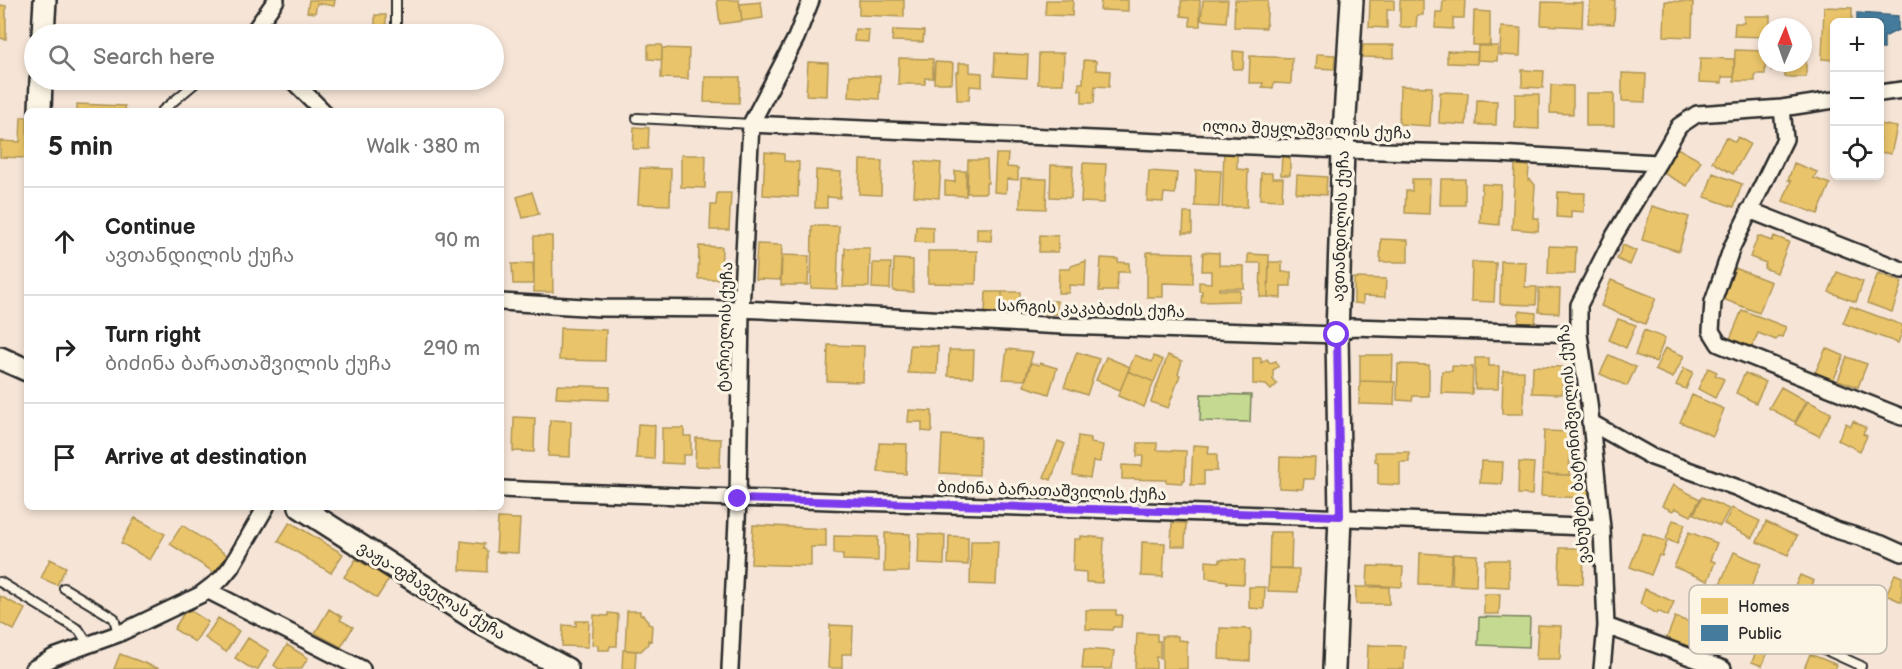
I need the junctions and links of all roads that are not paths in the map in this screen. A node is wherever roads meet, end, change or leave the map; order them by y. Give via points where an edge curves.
1 (45, 0) edge
2 (276, 0) edge
3 (396, 0) edge
4 (811, 0) edge
5 (1352, 0) edge
6 (44, 24) edge
7 (259, 24) edge
8 (396, 24) edge
9 (41, 90) edge
10 (188, 90) edge
11 (302, 90) edge
12 (1902, 90) edge
13 (1884, 92) edge
14 (1830, 101) edge
15 (40, 108) edge
16 (166, 108) edge
17 (320, 108) edge
18 (1782, 108) junction
19 (637, 118) dead end
20 (751, 124) junction
21 (1343, 150) junction
22 (1658, 163) junction
23 (1749, 210) junction
24 (1902, 270) edge
25 (504, 302) edge
26 (741, 309) junction
27 (1579, 334) junction
28 (1337, 335) junction
29 (0, 358) edge
30 (24, 369) edge
31 (1902, 417) edge
32 (1590, 423) junction
33 (504, 489) edge
34 (738, 499) junction
35 (264, 510) edge
36 (321, 513) edge
37 (1340, 516) junction
38 (1602, 528) junction
39 (1902, 553) edge
40 (0, 582) edge
41 (64, 588) dead end
42 (207, 590) junction
43 (1606, 626) junction
44 (118, 634) junction
45 (88, 644) junction
46 (1833, 654) edge
47 (1863, 668) edge
48 (33, 669) edge
49 (362, 669) edge
50 (567, 669) edge
51 (730, 669) edge
52 (1334, 669) edge
53 (1602, 669) edge
54 (1723, 669) edge

1 - 6 street
2 - 7 street
3 - 8 lane
4 - 20 street, ტარიელის ქუჩა via 796,38
5 - 21 street, ავთანდილის ქუჩა
9 - 15 street
10 - 16 lane
11 - 17 street
12 - 13 street
14 - 18 street
18 - 22 street via 1696,114 1679,126
18 - 23 street via 1785,139
19 - 20 lane
20 - 21 street, ილია შეყლაშვილის ქუჩა
20 - 26 street, ტარიელის ქუჩა
21 - 22 street, ილია შეყლაშვილის ქუჩა via 1498,153
21 - 28 street, ავთანდილის ქუჩა
22 - 27 street, ვახუშტი ბატონიშვილის ქუჩა via 1614,236 1579,306
23 - 24 street
23 - 31 street via 1713,302 1711,331 1719,344
25 - 26 street, სარგის კაკაბაძის ქუჩა via 600,308
26 - 28 street, სარგის კაკაბაძის ქუჩა
26 - 34 street, ტარიელის ქუჩა
27 - 28 street, სარგის კაკაბაძის ქუჩა via 1352,327
27 - 32 street, ვახუშტი ბატონიშვილის ქუჩა
28 - 37 street, ავთანდილის ქუჩა
29 - 30 street
32 - 38 street, ვახუშტი ბატონიშვილის ქუჩა
32 - 39 street via 1652,457
33 - 34 street, ბიძინა ბარათაშვილის ქუჩა
34 - 37 street, ბიძინა ბარათაშვილის ქუჩა
34 - 51 street, ტარიელის ქუჩა
35 - 42 street via 231,567
36 - 50 street, ვაჟა-ფშაველას ქუჩა via 484,625
37 - 38 street, ბიძინა ბარათაშვილის ქუჩა
37 - 52 street, ავთანდილის ქუჩა
38 - 43 street, ვახუშტი ბატონიშვილის ქუჩა
40 - 45 lane via 78,630
41 - 44 lane via 114,618
42 - 44 street
42 - 49 street
43 - 53 street, ვახუშტი ბატონიშვილის ქუჩა
43 - 54 street
44 - 45 street
45 - 48 street
46 - 47 lane

